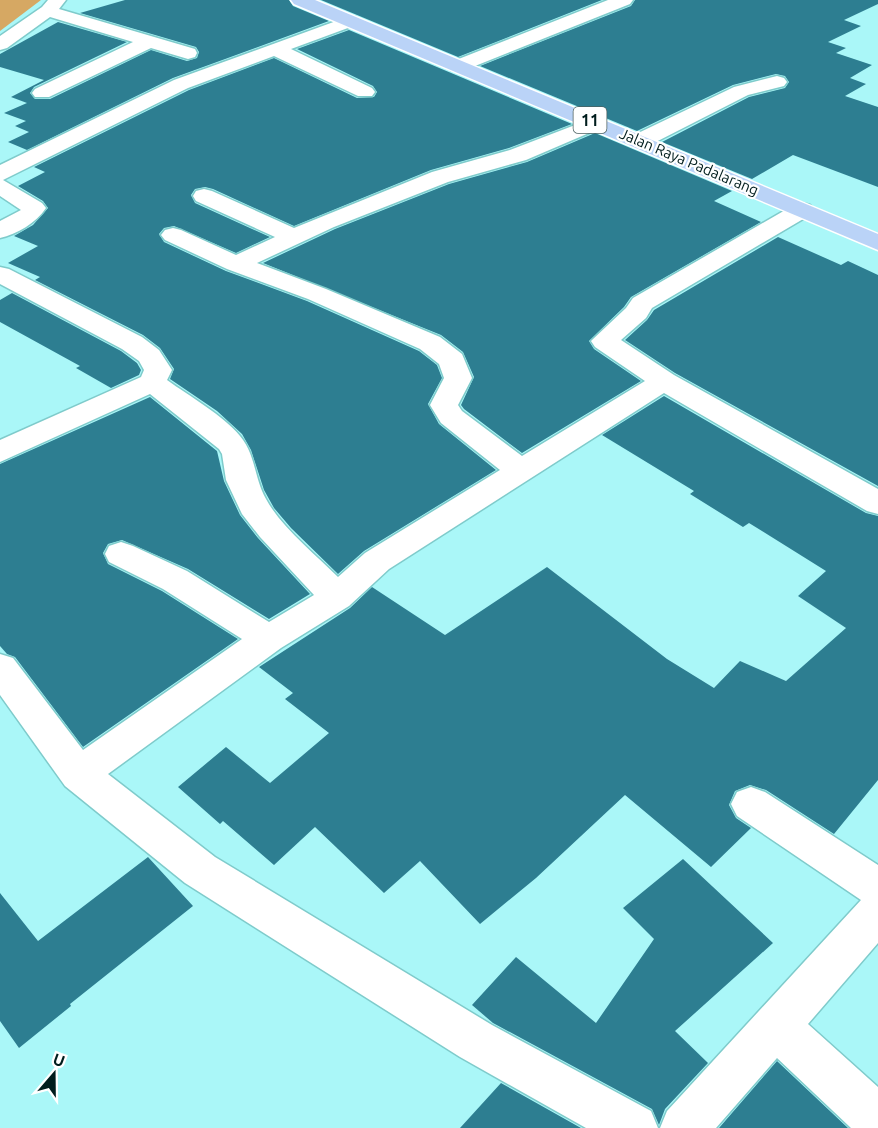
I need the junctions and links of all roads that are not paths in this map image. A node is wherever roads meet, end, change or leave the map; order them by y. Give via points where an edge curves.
1 (300, 0) edge
2 (624, 0) edge
3 (53, 5) edge
4 (350, 21) junction
5 (151, 41) junction
6 (0, 44) edge
7 (275, 49) junction
8 (188, 53) dead end
9 (458, 66) junction
10 (777, 82) dead end
11 (364, 92) dead end
12 (42, 93) dead end
13 (596, 123) junction
14 (640, 141) junction
15 (0, 174) edge
16 (0, 186) edge
17 (204, 196) dead end
18 (802, 210) junction
19 (0, 231) edge
20 (173, 235) dead end
21 (293, 236) junction
22 (878, 243) edge
23 (236, 264) junction
24 (0, 274) edge
25 (664, 381) junction
26 (152, 382) junction
27 (0, 452) edge
28 (521, 470) junction
29 (878, 503) edge
30 (121, 554) dead end
31 (337, 597) junction
32 (269, 639) junction
33 (0, 668) edge
34 (79, 774) junction
35 (751, 804) dead end
36 (878, 888) edge
37 (878, 912) edge
38 (776, 1026) junction
39 (878, 1120) edge
40 (634, 1128) edge
41 (684, 1128) edge

1 - 4 highway, Jalan Raya Padalarang / 11
2 - 9 street
3 - 5 street
3 - 6 street
4 - 7 street
4 - 9 highway, Jalan Raya Padalarang / 11
5 - 8 street
5 - 12 street
7 - 11 street
7 - 15 street via 181,84
9 - 13 highway, Jalan Raya Padalarang / 11
10 - 14 street via 741,91
13 - 14 highway, Jalan Raya Padalarang / 11
13 - 21 street via 518,155 440,177
14 - 18 highway, Jalan Raya Padalarang / 11
16 - 19 street via 34,208
17 - 21 street
18 - 22 highway, Jalan Raya Padalarang / 11
18 - 25 street via 642,303 604,341
20 - 23 street
21 - 23 street
23 - 28 street via 317,294 435,347 452,360 458,378 444,405 451,417
24 - 26 street via 132,343 149,356 158,370
25 - 28 street
25 - 29 street
26 - 27 street
26 - 31 street via 229,442 237,454 241,480 253,506
28 - 31 street via 377,561
30 - 32 street via 175,580
31 - 32 street
32 - 34 street
33 - 34 street
34 - 40 street via 200,870 476,1041
35 - 36 street
37 - 38 street
38 - 39 street
38 - 41 street

